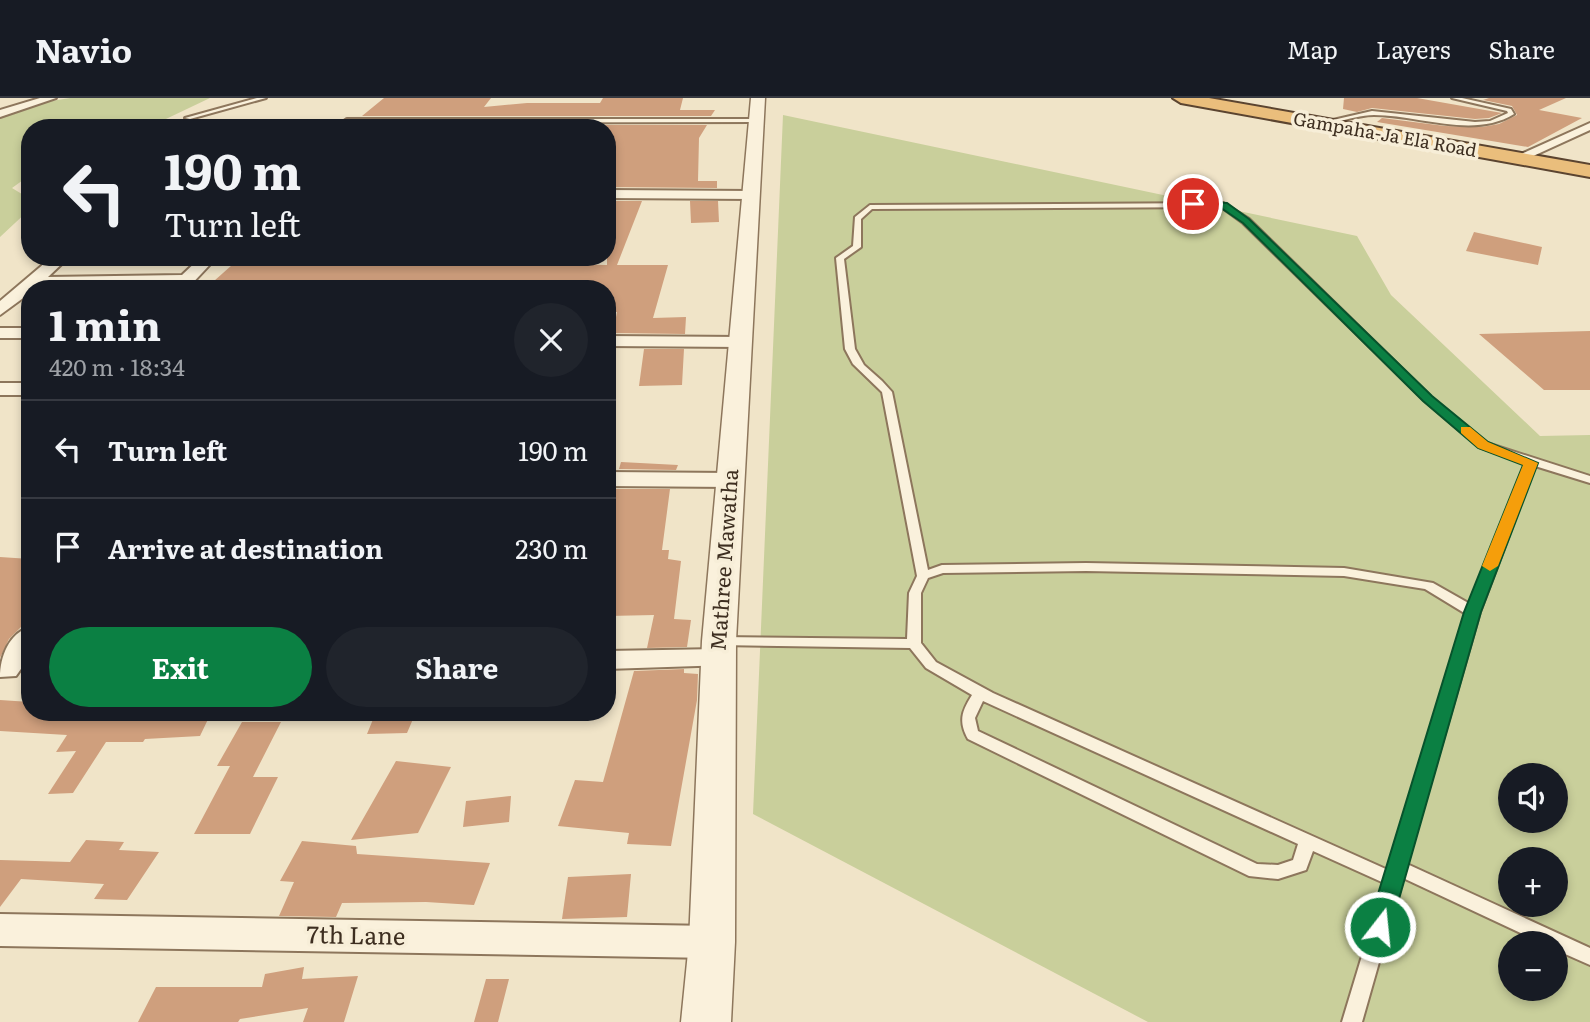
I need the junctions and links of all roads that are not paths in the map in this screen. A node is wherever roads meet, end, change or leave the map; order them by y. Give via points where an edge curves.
1 (51, 98) edge
2 (263, 98) edge
3 (1181, 98) edge
4 (1208, 98) edge
5 (1455, 98) edge
6 (757, 109) edge
7 (0, 114) edge
8 (188, 118) dead end
9 (415, 119) edge
10 (1336, 120) junction
11 (1590, 126) edge
12 (1527, 154) junction
13 (1590, 165) edge
14 (1590, 171) edge
15 (616, 194) edge
16 (751, 195) junction
17 (51, 266) edge
18 (201, 266) edge
19 (34, 280) edge
20 (187, 280) edge
21 (21, 292) edge
22 (0, 310) edge
23 (0, 333) edge
24 (21, 333) edge
25 (616, 341) edge
26 (741, 342) junction
27 (0, 389) edge
28 (21, 389) edge
29 (1531, 463) junction
30 (616, 479) edge
31 (731, 480) junction
32 (1590, 480) edge
33 (923, 576) junction
34 (1472, 612) junction
35 (914, 644) junction
36 (718, 650) junction
37 (21, 652) edge
38 (616, 659) edge
39 (12, 669) edge
40 (981, 693) junction
41 (1308, 840) junction
42 (1396, 873) junction
43 (0, 930) edge
44 (712, 942) junction
45 (1590, 957) edge
46 (706, 1022) edge
47 (1352, 1022) edge

1 - 7 street
2 - 8 lane
3 - 14 highway, Gampaha-Ja Ela Road
4 - 10 highway, Gampaha-Ja Ela Road
5 - 10 lane via 1511,114 1475,124 1372,113
6 - 9 lane
6 - 16 street, Mathree Mawatha
10 - 12 highway, Gampaha-Ja Ela Road
11 - 12 street
12 - 13 highway, Gampaha-Ja Ela Road
15 - 16 street
16 - 26 street, Mathree Mawatha
17 - 19 street
18 - 20 street
21 - 22 street
23 - 24 street
25 - 26 street
26 - 31 street, Mathree Mawatha
27 - 28 street
29 - 32 lane
29 - 33 lane via 1483,445 1246,221 1223,205 870,207 857,218 857,247 840,258 851,355 887,392
29 - 34 lane
30 - 31 street
31 - 36 street, Mathree Mawatha
33 - 34 lane via 942,569 1086,567 1344,572 1429,586
33 - 35 lane via 915,593
34 - 42 lane
35 - 36 lane
35 - 40 lane via 931,665
36 - 38 street
36 - 44 street, Mathree Mawatha
37 - 39 street
40 - 41 lane
40 - 41 lane via 968,714 967,725 973,735 1255,871 1278,872 1300,866
41 - 42 lane
42 - 45 lane
42 - 47 lane
43 - 44 street, 7th Lane
44 - 46 street, Mathree Mawatha

